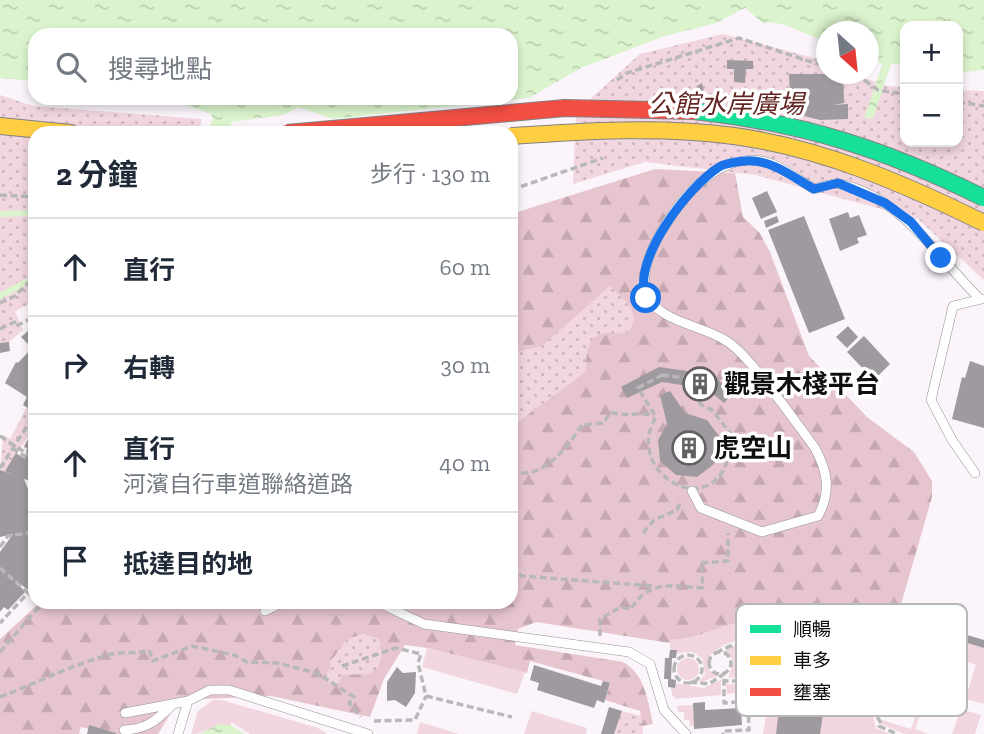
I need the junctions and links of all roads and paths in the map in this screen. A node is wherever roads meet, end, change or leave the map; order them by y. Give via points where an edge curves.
1 (816, 62) edge
2 (616, 81) dead end
3 (870, 84) edge
4 (900, 93) edge
5 (963, 103) edge
6 (984, 106) edge
7 (0, 125) edge
8 (362, 126) edge
9 (28, 128) edge
10 (518, 136) edge
11 (0, 195) edge
12 (28, 197) edge
13 (984, 198) edge
14 (984, 223) edge
15 (28, 283) edge
16 (982, 299) edge
17 (0, 303) edge
18 (28, 323) edge
19 (0, 330) edge
20 (656, 417) junction
21 (28, 426) edge
22 (0, 436) edge
23 (15, 444) junction
24 (12, 448) junction
25 (28, 454) edge
26 (26, 457) dead end
27 (0, 468) edge
28 (975, 473) dead end
29 (518, 474) edge
30 (689, 490) junction
31 (728, 521) junction
32 (28, 532) edge
33 (643, 533) dead end
34 (0, 547) edge
35 (0, 568) edge
36 (518, 573) edge
37 (656, 586) junction
38 (28, 593) joint
39 (37, 609) edge
40 (269, 609) edge
41 (392, 609) edge
42 (265, 611) dead end
43 (0, 622) edge
44 (736, 643) edge
45 (600, 646) junction
46 (0, 652) edge
47 (716, 653) junction
48 (342, 666) dead end
49 (724, 674) junction
50 (724, 681) junction
51 (736, 681) edge
52 (690, 682) junction
53 (0, 696) edge
54 (426, 696) junction
55 (188, 701) junction
56 (736, 702) edge
57 (172, 705) junction
58 (125, 713) dead end
59 (749, 716) edge
60 (876, 716) edge
61 (512, 717) dead end
62 (362, 718) junction
63 (124, 730) dead end
64 (352, 732) edge
65 (734, 732) edge
66 (178, 734) edge
67 (368, 734) edge
68 (686, 734) edge
69 (723, 734) edge
70 (897, 734) edge

1 - 2 path via 740,38 627,73
3 - 4 path
5 - 6 path
7 - 9 highway
8 - 13 highway, bridge via 646,106 765,118 896,155
10 - 14 highway, bridge via 699,132 771,144 837,161 928,195
11 - 12 path
15 - 17 path
16 - 28 lane via 953,306 932,400
16 - 31 lane via 911,222 885,203 838,183 814,189 771,164 747,160 721,166 671,217 649,257 643,289 653,307 712,332 739,350 823,463 827,498 818,516 762,532
18 - 19 path
20 - 29 path via 611,412 603,423 582,425 545,467
20 - 30 path via 648,430 648,451 658,470
20 - 30 path via 638,388 662,375 703,380 700,404 712,410 731,435 729,464 720,477 710,486
21 - 23 path
22 - 23 path
23 - 24 path
23 - 25 path
24 - 26 path
24 - 27 path
30 - 31 lane via 701,509
30 - 33 path via 677,510 654,520
31 - 37 path via 728,561 701,563 703,588
32 - 34 path via 8,536
35 - 38 path
36 - 37 path
37 - 45 path via 631,609 621,607 600,619
38 - 43 path
39 - 46 path
40 - 42 lane
41 - 45 lane via 424,624
44 - 47 path
45 - 68 lane via 629,652 650,664 664,710
47 - 49 path via 710,667
47 - 49 path via 731,659
48 - 54 path via 396,648 421,654 418,663
49 - 50 path
49 - 52 path via 709,684
50 - 51 path
50 - 56 path via 724,703
52 - 52 path via 702,669 696,657 682,656 673,668 680,680
53 - 62 path via 116,653 132,656 149,650 153,661 192,646 234,654 247,662 277,663 317,673 354,698 349,703
54 - 61 path
54 - 62 path via 415,720
55 - 57 lane
55 - 64 lane via 210,690 229,690
55 - 66 lane
57 - 58 lane
57 - 63 lane via 143,729
59 - 65 path via 749,730
60 - 70 path via 879,726
62 - 64 path
64 - 67 lane
65 - 69 path

